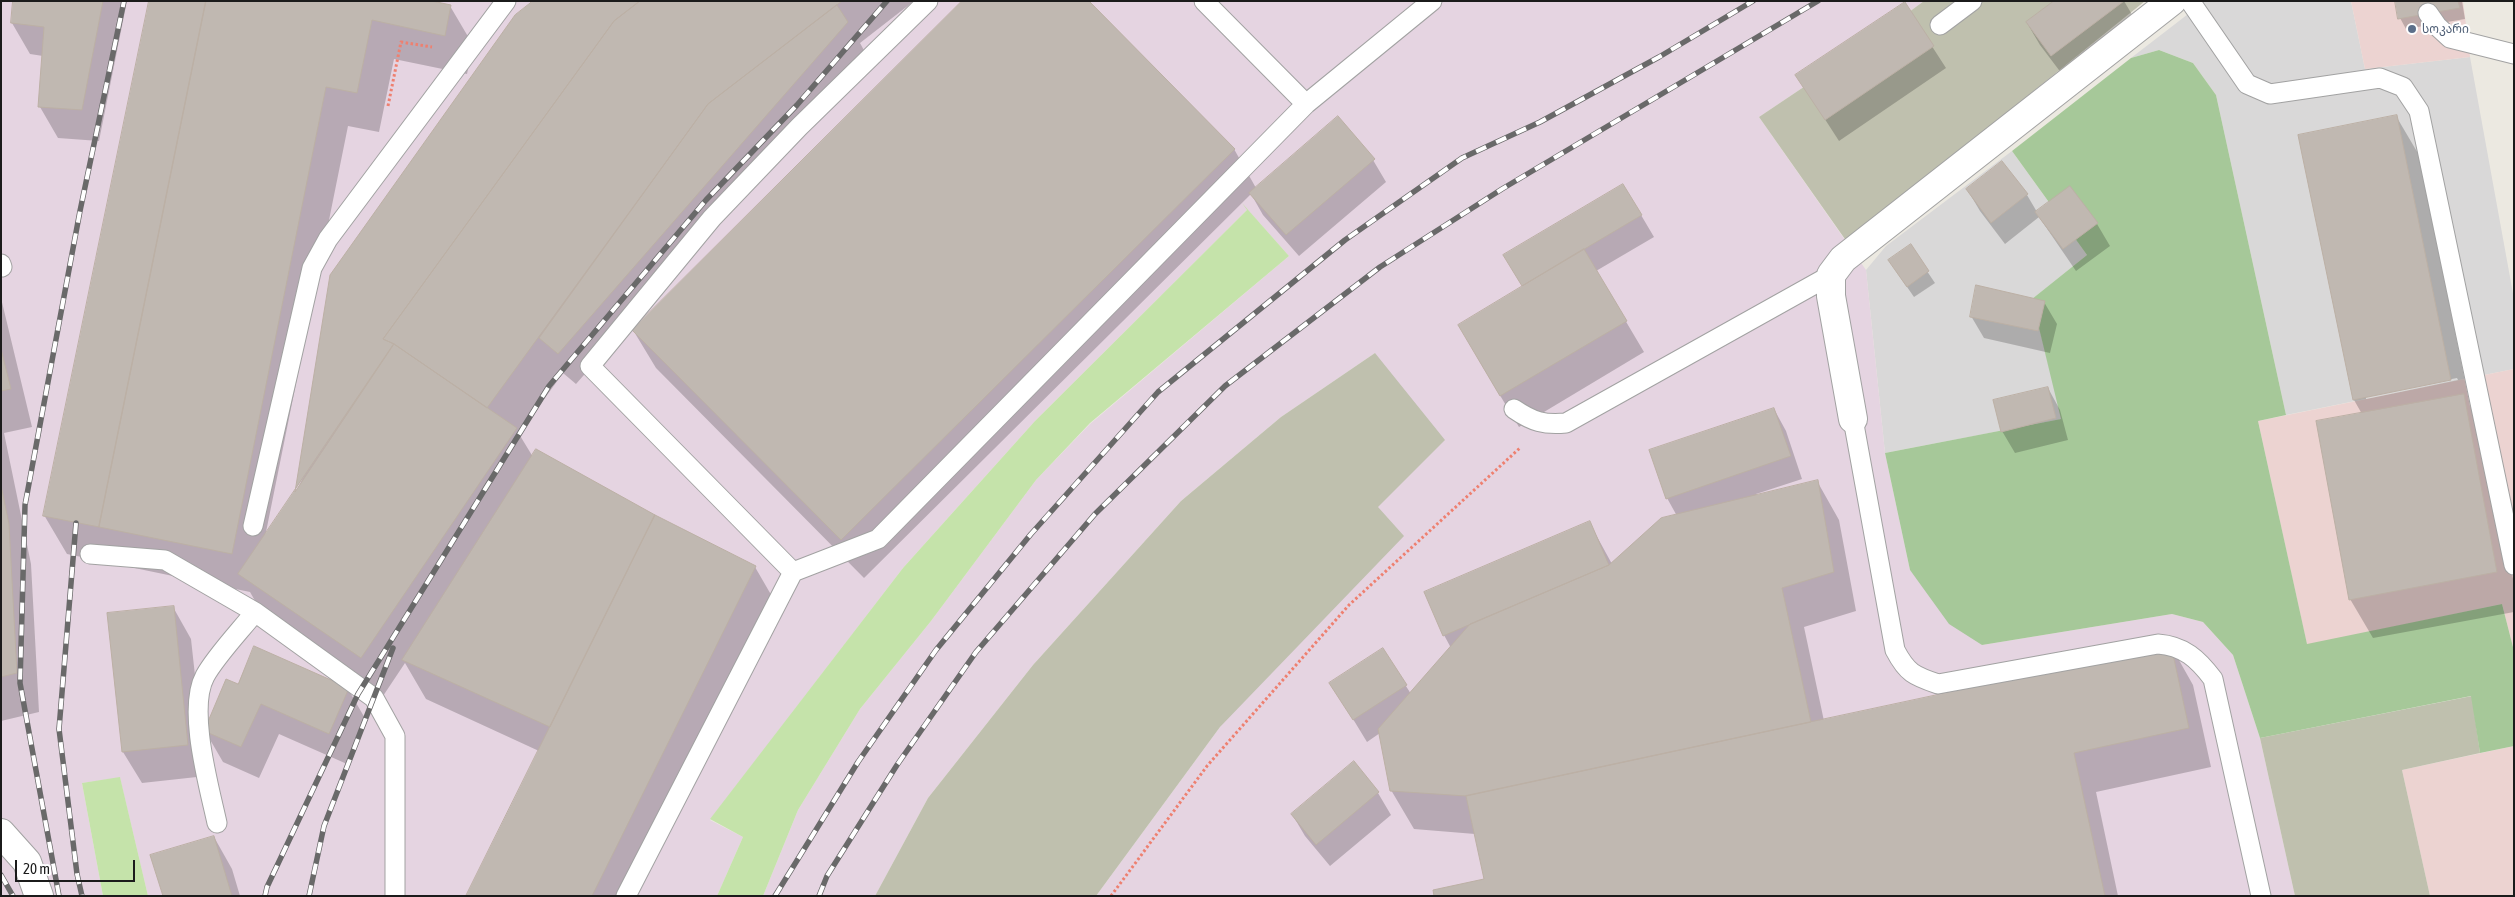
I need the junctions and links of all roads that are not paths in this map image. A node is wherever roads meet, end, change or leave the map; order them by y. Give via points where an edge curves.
1 (506, 1) edge
2 (928, 1) edge
3 (1204, 1) edge
4 (1432, 1) edge
5 (1972, 1) edge
6 (2190, 1) edge
7 (2161, 5) edge
8 (2428, 13) dead end
9 (1940, 25) dead end
10 (2514, 54) edge
11 (1306, 104) junction
12 (1831, 275) junction
13 (1514, 409) dead end
14 (1853, 419) joint
15 (253, 526) dead end
16 (90, 554) dead end
17 (2514, 565) edge
18 (793, 572) junction
19 (255, 612) junction
20 (217, 824) dead end
21 (1, 833) edge
22 (39, 896) edge
23 (395, 896) edge
24 (626, 896) edge
25 (2262, 896) edge

1 - 15 lane via 328,239 312,268
2 - 18 lane via 798,127 712,218 590,366
3 - 11 lane
4 - 11 lane
5 - 9 lane
6 - 17 lane via 2248,84 2270,94 2380,78 2403,87 2419,111
7 - 12 street via 1843,259
8 - 10 lane via 2450,38
11 - 18 lane via 878,539
12 - 13 lane via 1566,423 1546,425
12 - 14 street via 1831,296
14 - 25 lane via 1896,650 1904,666 1916,677 1938,684 2158,644 2173,645 2188,652 2212,679
16 - 19 lane via 165,560
18 - 24 lane
19 - 20 lane via 205,676 197,700 201,744
19 - 23 lane via 374,698 395,736
21 - 22 street via 27,862

